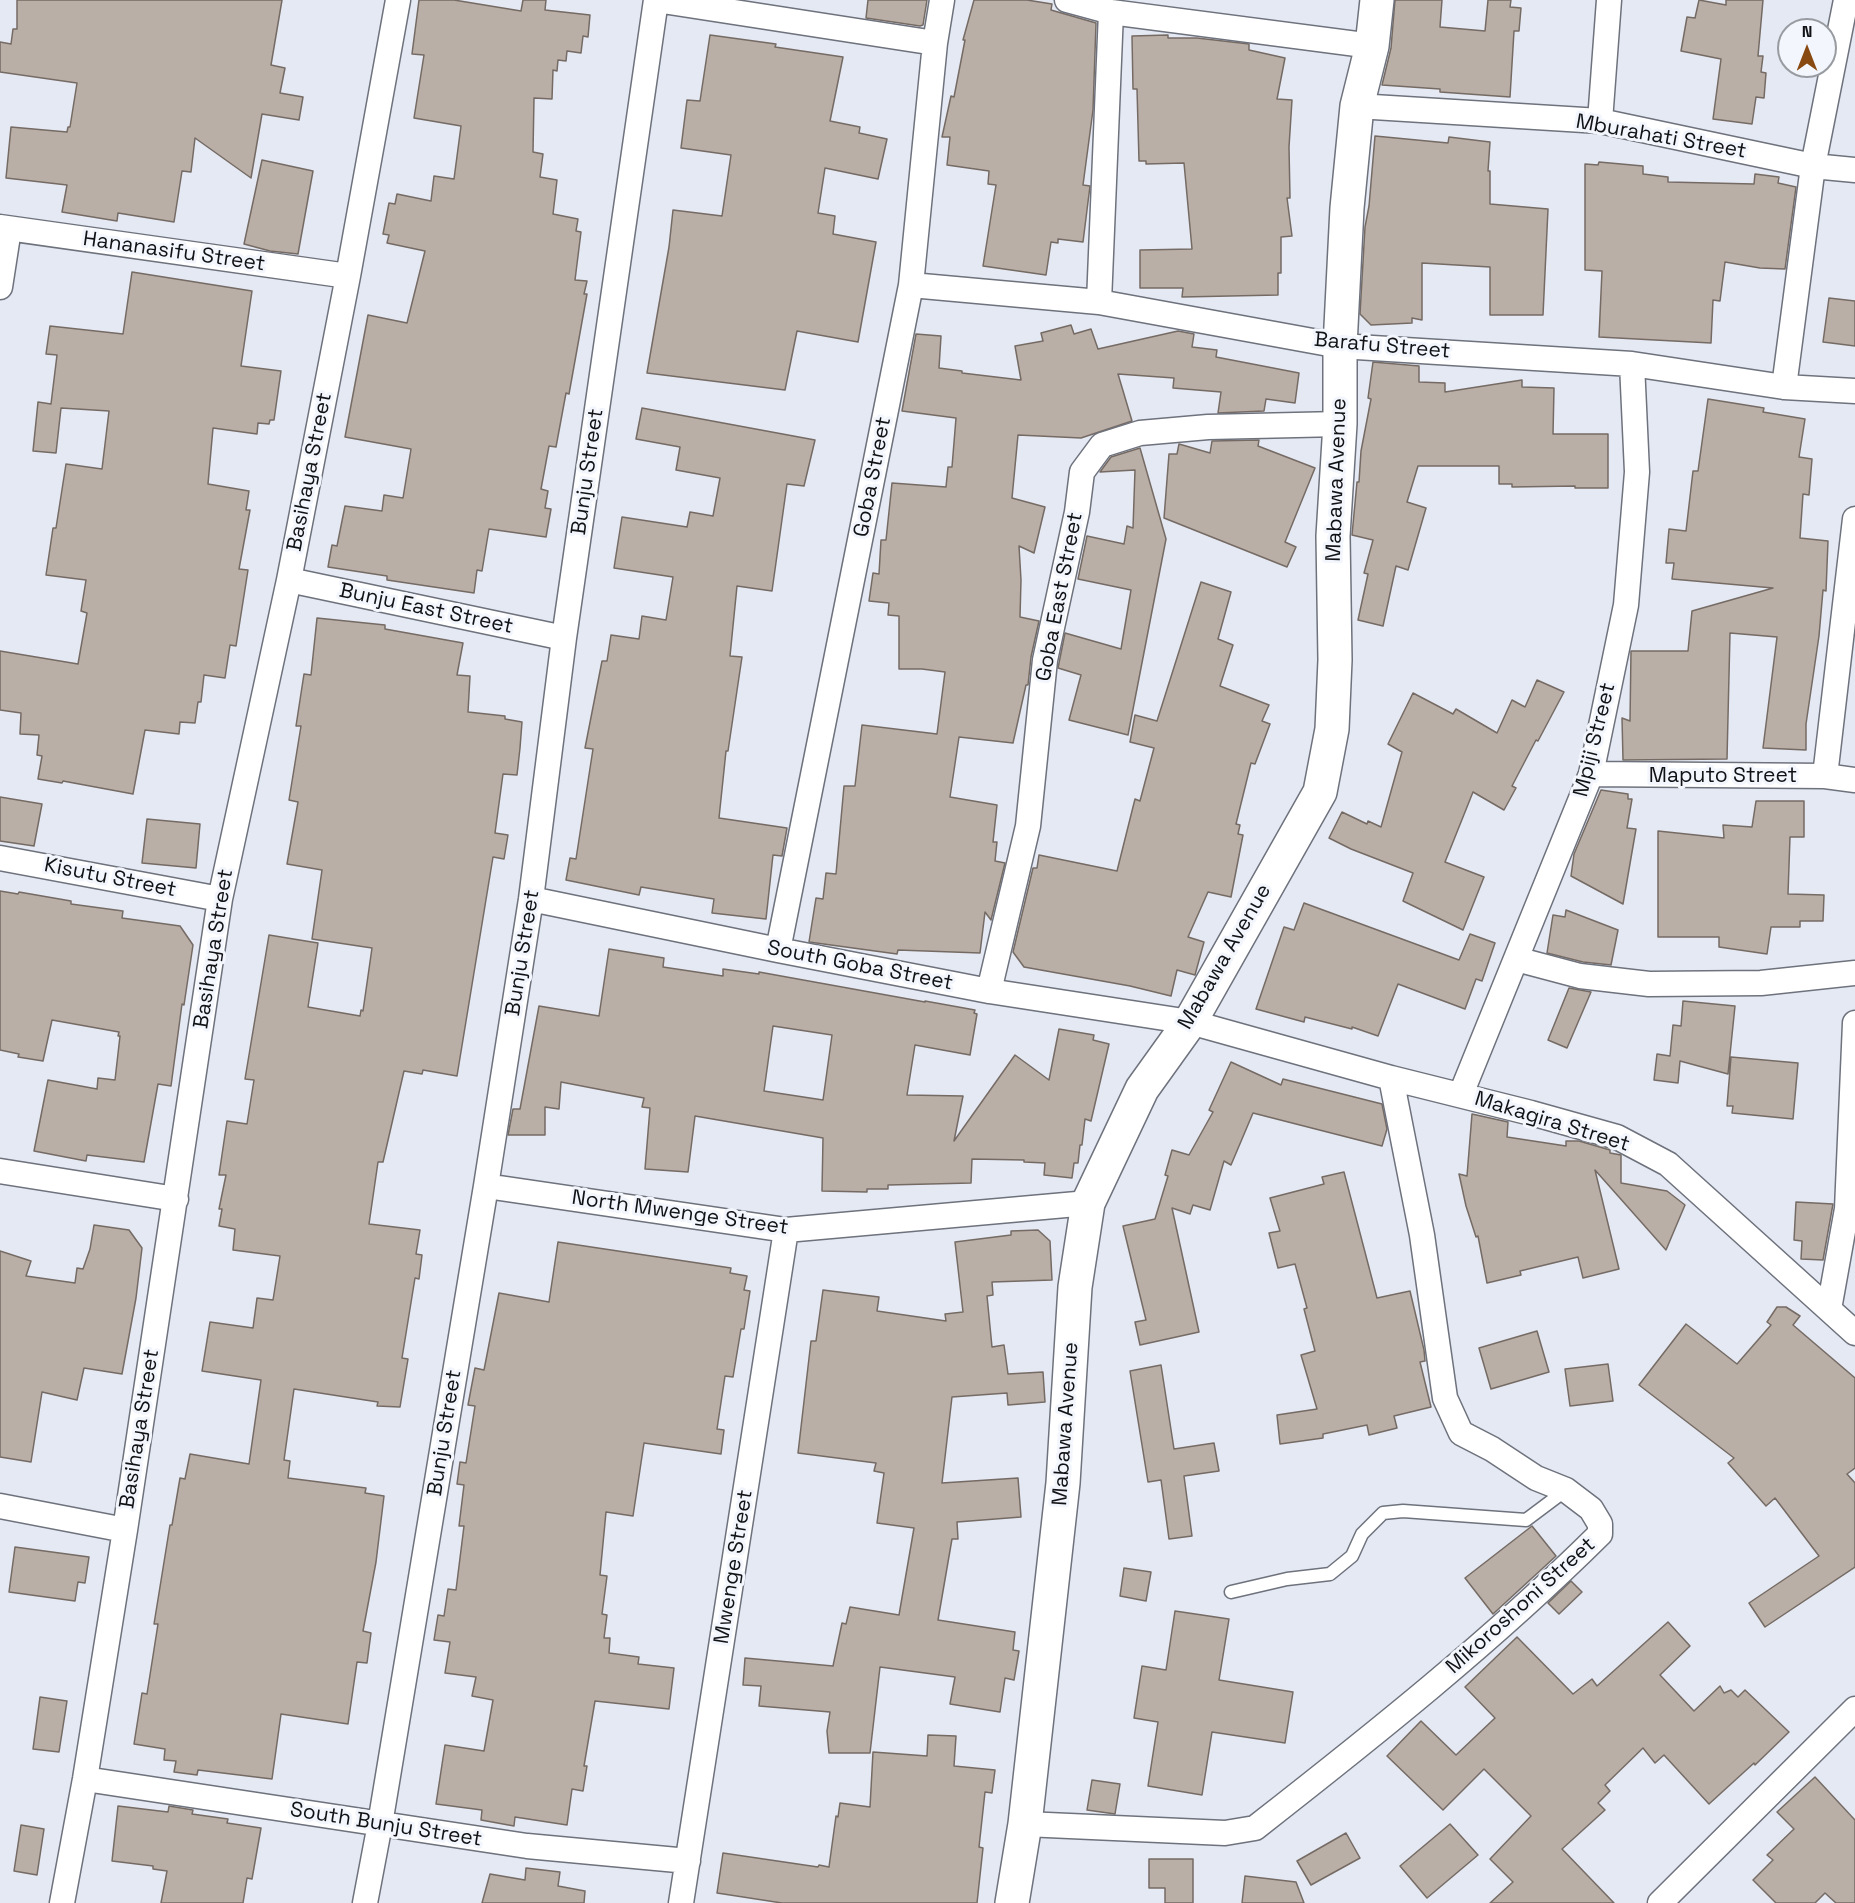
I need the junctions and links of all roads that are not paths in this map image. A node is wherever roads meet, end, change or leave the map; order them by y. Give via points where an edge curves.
1 (398, 0) edge
2 (656, 0) edge
3 (942, 0) edge
4 (1067, 0) edge
5 (1377, 0) edge
6 (1609, 0) edge
7 (1846, 0) edge
8 (1112, 12) junction
9 (935, 43) junction
10 (1372, 46) junction
11 (1357, 106) junction
12 (1600, 121) junction
13 (1813, 166) junction
14 (1855, 170) edge
15 (4, 228) edge
16 (348, 276) junction
17 (911, 285) junction
18 (0, 288) edge
19 (1099, 302) junction
20 (1340, 346) junction
21 (1632, 364) junction
22 (1784, 387) junction
23 (1855, 391) edge
24 (1340, 424) junction
25 (1855, 519) edge
26 (289, 580) junction
27 (564, 638) junction
28 (1591, 774) junction
29 (1826, 776) junction
30 (1855, 780) edge
31 (0, 858) edge
32 (220, 899) junction
33 (531, 899) junction
34 (778, 950) junction
35 (1516, 959) junction
36 (1855, 974) edge
37 (988, 991) junction
38 (1190, 1022) junction
39 (1855, 1023) edge
40 (1391, 1078) junction
41 (1461, 1094) junction
42 (0, 1171) edge
43 (486, 1186) junction
44 (176, 1199) junction
45 (1088, 1203) junction
46 (786, 1230) junction
47 (1829, 1309) junction
48 (1855, 1333) edge
49 (1566, 1490) junction
50 (0, 1506) edge
51 (125, 1530) junction
52 (1231, 1592) dead end
53 (1855, 1709) edge
54 (85, 1779) junction
55 (380, 1824) junction
56 (1025, 1824) junction
57 (688, 1861) junction
58 (62, 1903) edge
59 (365, 1903) edge
60 (681, 1903) edge
61 (1011, 1903) edge
62 (1660, 1903) edge

1 - 16 street, Basihaya Street
2 - 9 street
2 - 27 street, Bunju Street
3 - 9 street, Goba Street
4 - 8 street
5 - 10 street, Mabawa Avenue
6 - 12 street
7 - 13 street
8 - 10 street
8 - 19 street
9 - 17 street, Goba Street
10 - 11 street, Mabawa Avenue
11 - 12 street, Mburahati Street
11 - 20 street, Mabawa Avenue
12 - 13 street, Mburahati Street
13 - 14 street, Mburahati Street
13 - 22 street
15 - 16 street, Hananasifu Street
15 - 18 street
16 - 26 street, Basihaya Street
17 - 19 street, Barafu Street
17 - 34 street, Goba Street
19 - 20 street, Barafu Street
20 - 21 street, Barafu Street
20 - 24 street, Mabawa Avenue
21 - 22 street, Barafu Street
21 - 28 street, Mpiji Street via 1637,472 1626,605
22 - 23 street, Barafu Street
24 - 37 street, Goba East Street via 1140,433 1102,445 1082,472 1045,660 1028,826
24 - 38 street, Mabawa Avenue via 1333,536 1332,729 1320,792
25 - 29 street
26 - 27 street, Bunju East Street
26 - 32 street, Basihaya Street
27 - 33 street, Bunju Street
28 - 29 street, Maputo Street
28 - 35 street, Mpiji Street
29 - 30 street, Maputo Street
31 - 32 street, Kisutu Street
32 - 44 street, Basihaya Street
33 - 34 street, South Goba Street
33 - 43 street, Bunju Street
34 - 37 street, South Goba Street
35 - 36 street via 1580,976 1649,984 1761,983
35 - 41 street, Mpiji Street
37 - 38 street, South Goba Street
38 - 40 street, Makagira Street
38 - 45 street, Mabawa Avenue via 1142,1089
39 - 47 street via 1847,1209
40 - 41 street, Makagira Street
40 - 49 street, Mikoroshoni Street via 1422,1235 1445,1398 1461,1433 1536,1478
41 - 47 street, Makagira Street via 1617,1137 1668,1164
42 - 44 street
43 - 46 street, North Mwenge Street
43 - 55 street, Bunju Street
44 - 51 street, Basihaya Street
45 - 46 street, North Mwenge Street
45 - 56 street, Mabawa Avenue via 1075,1287 1064,1483
46 - 57 street, Mwenge Street
47 - 48 street, Makagira Street
49 - 52 lane via 1526,1520 1383,1513 1362,1534 1352,1556 1330,1574
49 - 56 street, Mikoroshoni Street via 1591,1509 1600,1524 1600,1534 1556,1578 1401,1714 1255,1828 1225,1833
50 - 51 street
51 - 54 street, Basihaya Street
53 - 62 street
54 - 55 street, South Bunju Street
54 - 58 street, Basihaya Street
55 - 57 street, South Bunju Street via 527,1846
55 - 59 street, Bunju Street
56 - 61 street, Mabawa Avenue
57 - 60 street, Mwenge Street

